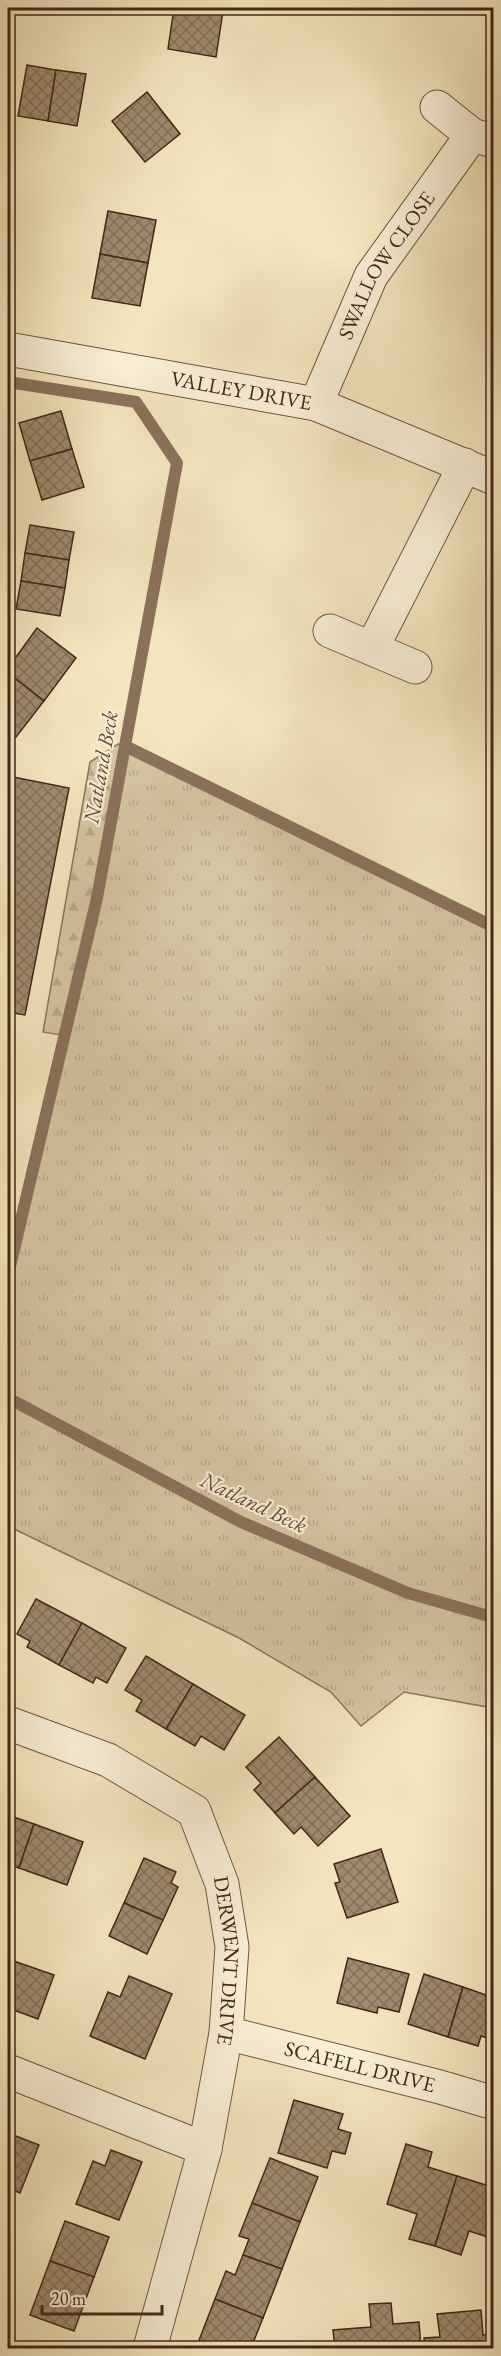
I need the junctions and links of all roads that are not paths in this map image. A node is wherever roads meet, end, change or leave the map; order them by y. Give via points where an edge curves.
1 (436, 107) dead end
2 (483, 138) edge
3 (8, 349) edge
4 (316, 404) junction
5 (479, 472) edge
6 (330, 630) dead end
7 (372, 648) junction
8 (415, 668) dead end
9 (8, 1723) edge
10 (226, 2033) junction
11 (8, 2071) edge
12 (494, 2103) edge
13 (206, 2149) junction
14 (150, 2349) edge

1 - 2 street, SWALLOW CLOSE
2 - 4 street, SWALLOW CLOSE via 371,276
3 - 4 street, VALLEY DRIVE
4 - 5 street, VALLEY DRIVE
5 - 7 street, VALLEY DRIVE
6 - 7 street
7 - 8 street
9 - 10 street, DERWENT DRIVE via 108,1760 194,1811 222,1884 232,1947
10 - 12 street, SCAFELL DRIVE
10 - 13 street, DERWENT DRIVE
11 - 13 street
13 - 14 street, DERWENT DRIVE

